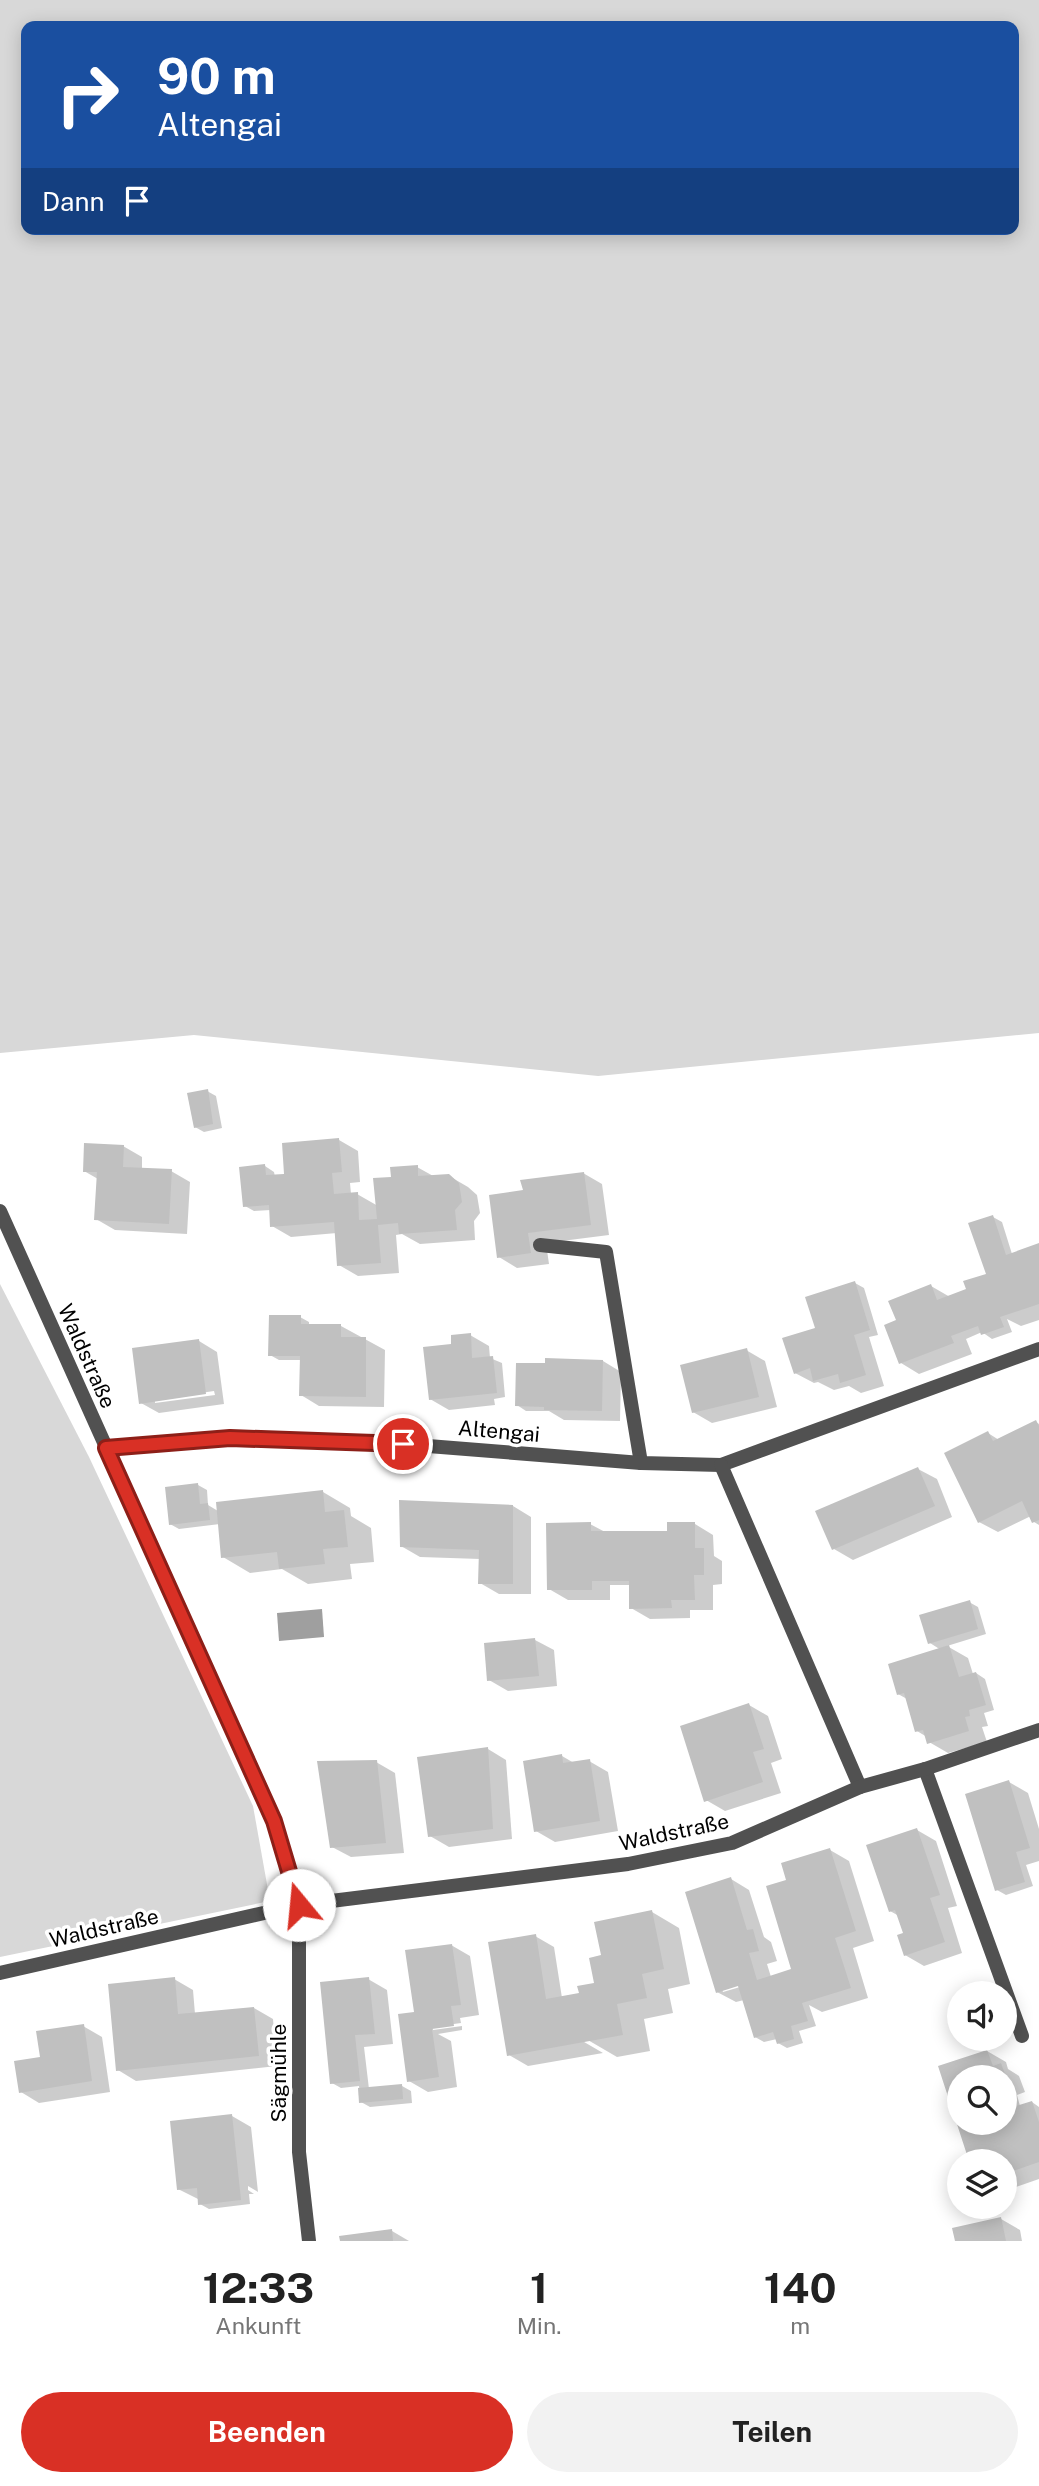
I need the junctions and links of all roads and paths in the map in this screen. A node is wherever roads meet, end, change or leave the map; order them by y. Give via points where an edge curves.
1 (0, 1211) edge
2 (540, 1245) dead end
3 (1039, 1349) edge
4 (106, 1448) junction
5 (641, 1464) junction
6 (721, 1465) junction
7 (1039, 1730) edge
8 (925, 1769) junction
9 (860, 1787) junction
10 (299, 1905) junction
11 (0, 1973) edge
12 (1022, 2036) dead end
13 (309, 2241) edge

1 - 4 street, Waldstraße
2 - 5 street via 606,1252
3 - 6 street, Altengai
4 - 5 street, Altengai via 230,1438 403,1444
4 - 10 street, Waldstraße via 274,1821
5 - 6 street, Altengai
6 - 9 street
7 - 8 street, Waldstraße
8 - 9 street, Waldstraße
8 - 12 street
9 - 10 street, Waldstraße via 732,1843 628,1864
10 - 11 street, Waldstraße
10 - 13 street, Sägmühle via 299,2152

